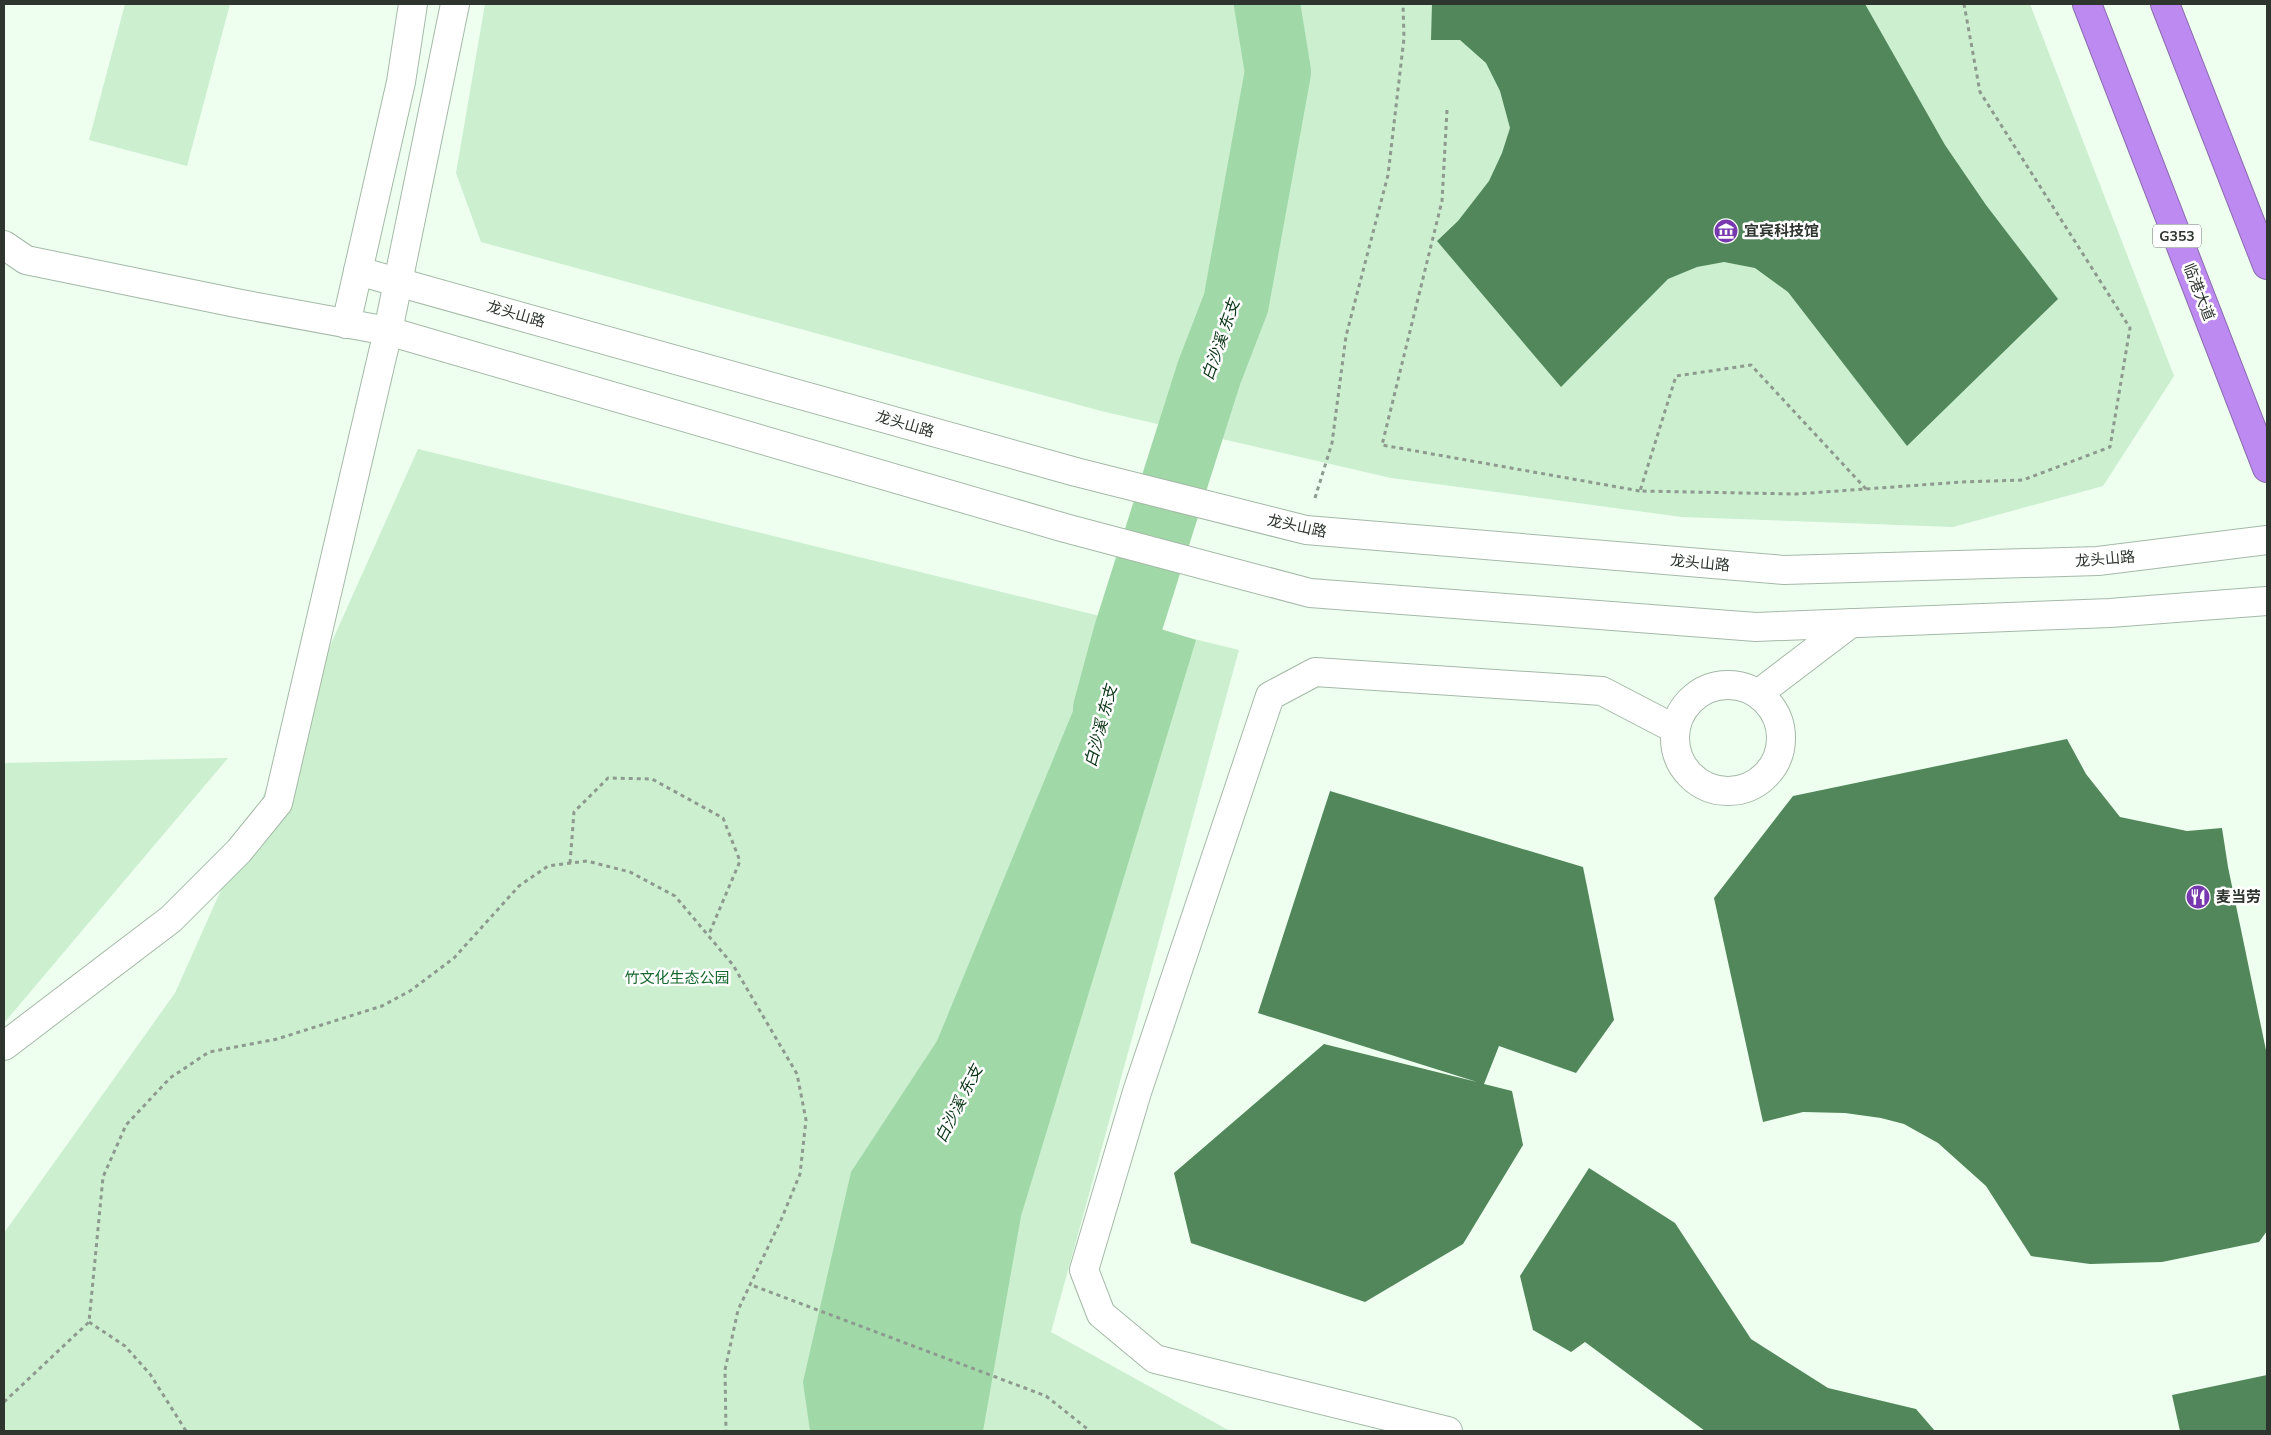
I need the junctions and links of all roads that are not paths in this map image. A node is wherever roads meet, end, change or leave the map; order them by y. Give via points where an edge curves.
1 (413, 4) edge
2 (456, 4) edge
3 (2087, 4) edge
4 (2165, 4) edge
5 (4, 245) edge
6 (2267, 264) edge
7 (358, 271) junction
8 (398, 281) junction
9 (346, 324) junction
10 (388, 331) junction
11 (2267, 468) edge
12 (2267, 540) edge
13 (2267, 601) edge
14 (1851, 623) junction
15 (1758, 694) junction
16 (1675, 729) junction
17 (4, 1046) edge
18 (1448, 1431) edge

1 - 7 street via 401,82
2 - 8 street
3 - 11 highway, 临港大道 / G353
4 - 6 highway
5 - 9 street via 26,260
7 - 8 street, 龙头山路
7 - 9 street
8 - 10 street
8 - 12 street, 龙头山路 via 1076,472 1306,530 1784,570 2098,561
9 - 10 street
10 - 14 street via 1065,528 1310,593 1756,627
10 - 17 street via 278,803 239,851 171,919
13 - 14 street via 2110,613
14 - 15 street
15 - 16 street via 1742,687 1724,685 1707,689 1681,712
15 - 16 street via 1771,706 1779,722 1781,739 1778,757 1756,784 1723,792 1691,778 1675,747
16 - 18 street via 1602,691 1315,672 1270,696 1137,1092 1084,1270 1101,1314 1155,1359

